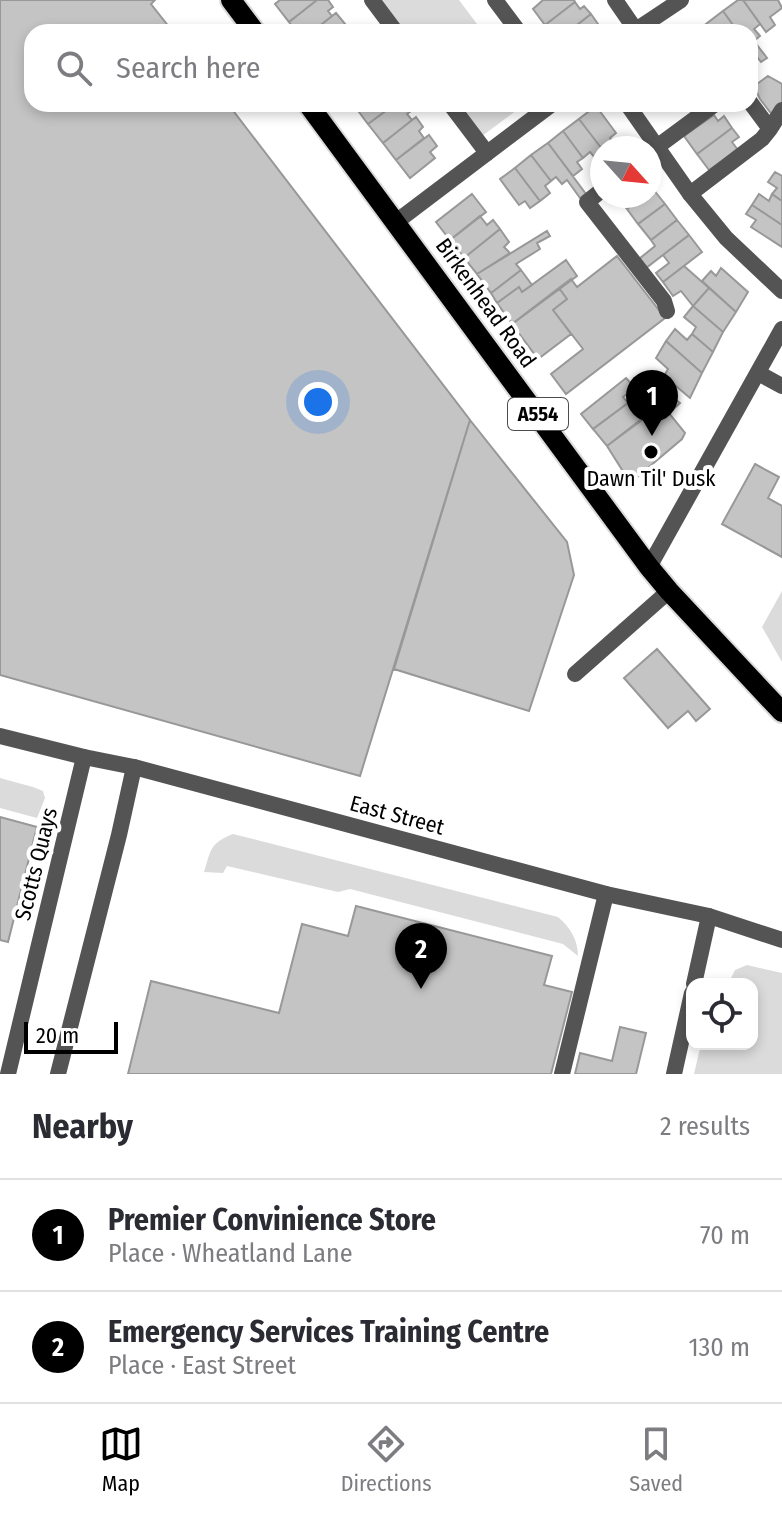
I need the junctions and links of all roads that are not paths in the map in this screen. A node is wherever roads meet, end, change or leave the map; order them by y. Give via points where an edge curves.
1 (231, 0) edge
2 (372, 0) edge
3 (495, 0) edge
4 (615, 0) edge
5 (681, 0) edge
6 (249, 24) edge
7 (390, 24) edge
8 (513, 24) edge
9 (630, 24) edge
10 (643, 24) edge
11 (782, 110) edge
12 (314, 112) edge
13 (456, 112) edge
14 (541, 112) edge
15 (632, 112) edge
16 (704, 112) edge
17 (757, 112) edge
18 (770, 129) junction
19 (645, 136) edge
20 (662, 143) edge
21 (487, 153) junction
22 (662, 161) edge
23 (690, 194) junction
24 (592, 208) edge
25 (396, 222) junction
26 (782, 291) edge
27 (667, 311) dead end
28 (782, 329) edge
29 (758, 373) junction
30 (782, 386) edge
31 (649, 567) junction
32 (669, 591) junction
33 (575, 674) dead end
34 (782, 712) edge
35 (0, 736) edge
36 (84, 757) junction
37 (134, 767) junction
38 (606, 894) junction
39 (709, 916) junction
40 (782, 940) edge
41 (695, 978) edge
42 (686, 1020) edge
43 (8, 1074) edge
44 (58, 1074) edge
45 (562, 1074) edge
46 (674, 1074) edge

1 - 6 main road
2 - 7 street
3 - 8 street
4 - 9 street
5 - 10 street
11 - 18 street
12 - 25 main road, Birkenhead Road / A554
13 - 21 street
14 - 21 street
15 - 19 street
16 - 20 street
17 - 18 street
18 - 23 street
21 - 25 street
22 - 23 street
23 - 26 street via 726,238
24 - 27 street
25 - 31 main road, Birkenhead Road / A554
28 - 29 street
29 - 30 street
29 - 31 street
31 - 32 main road, Birkenhead Road / A554
32 - 33 street
32 - 34 main road, Birkenhead Road / A554
35 - 36 street, East Street
36 - 37 street, East Street
36 - 43 street, Scotts Quays
37 - 38 street, East Street
37 - 44 street
38 - 39 street, East Street
38 - 45 street
39 - 40 street, East Street
39 - 41 street
42 - 46 street

